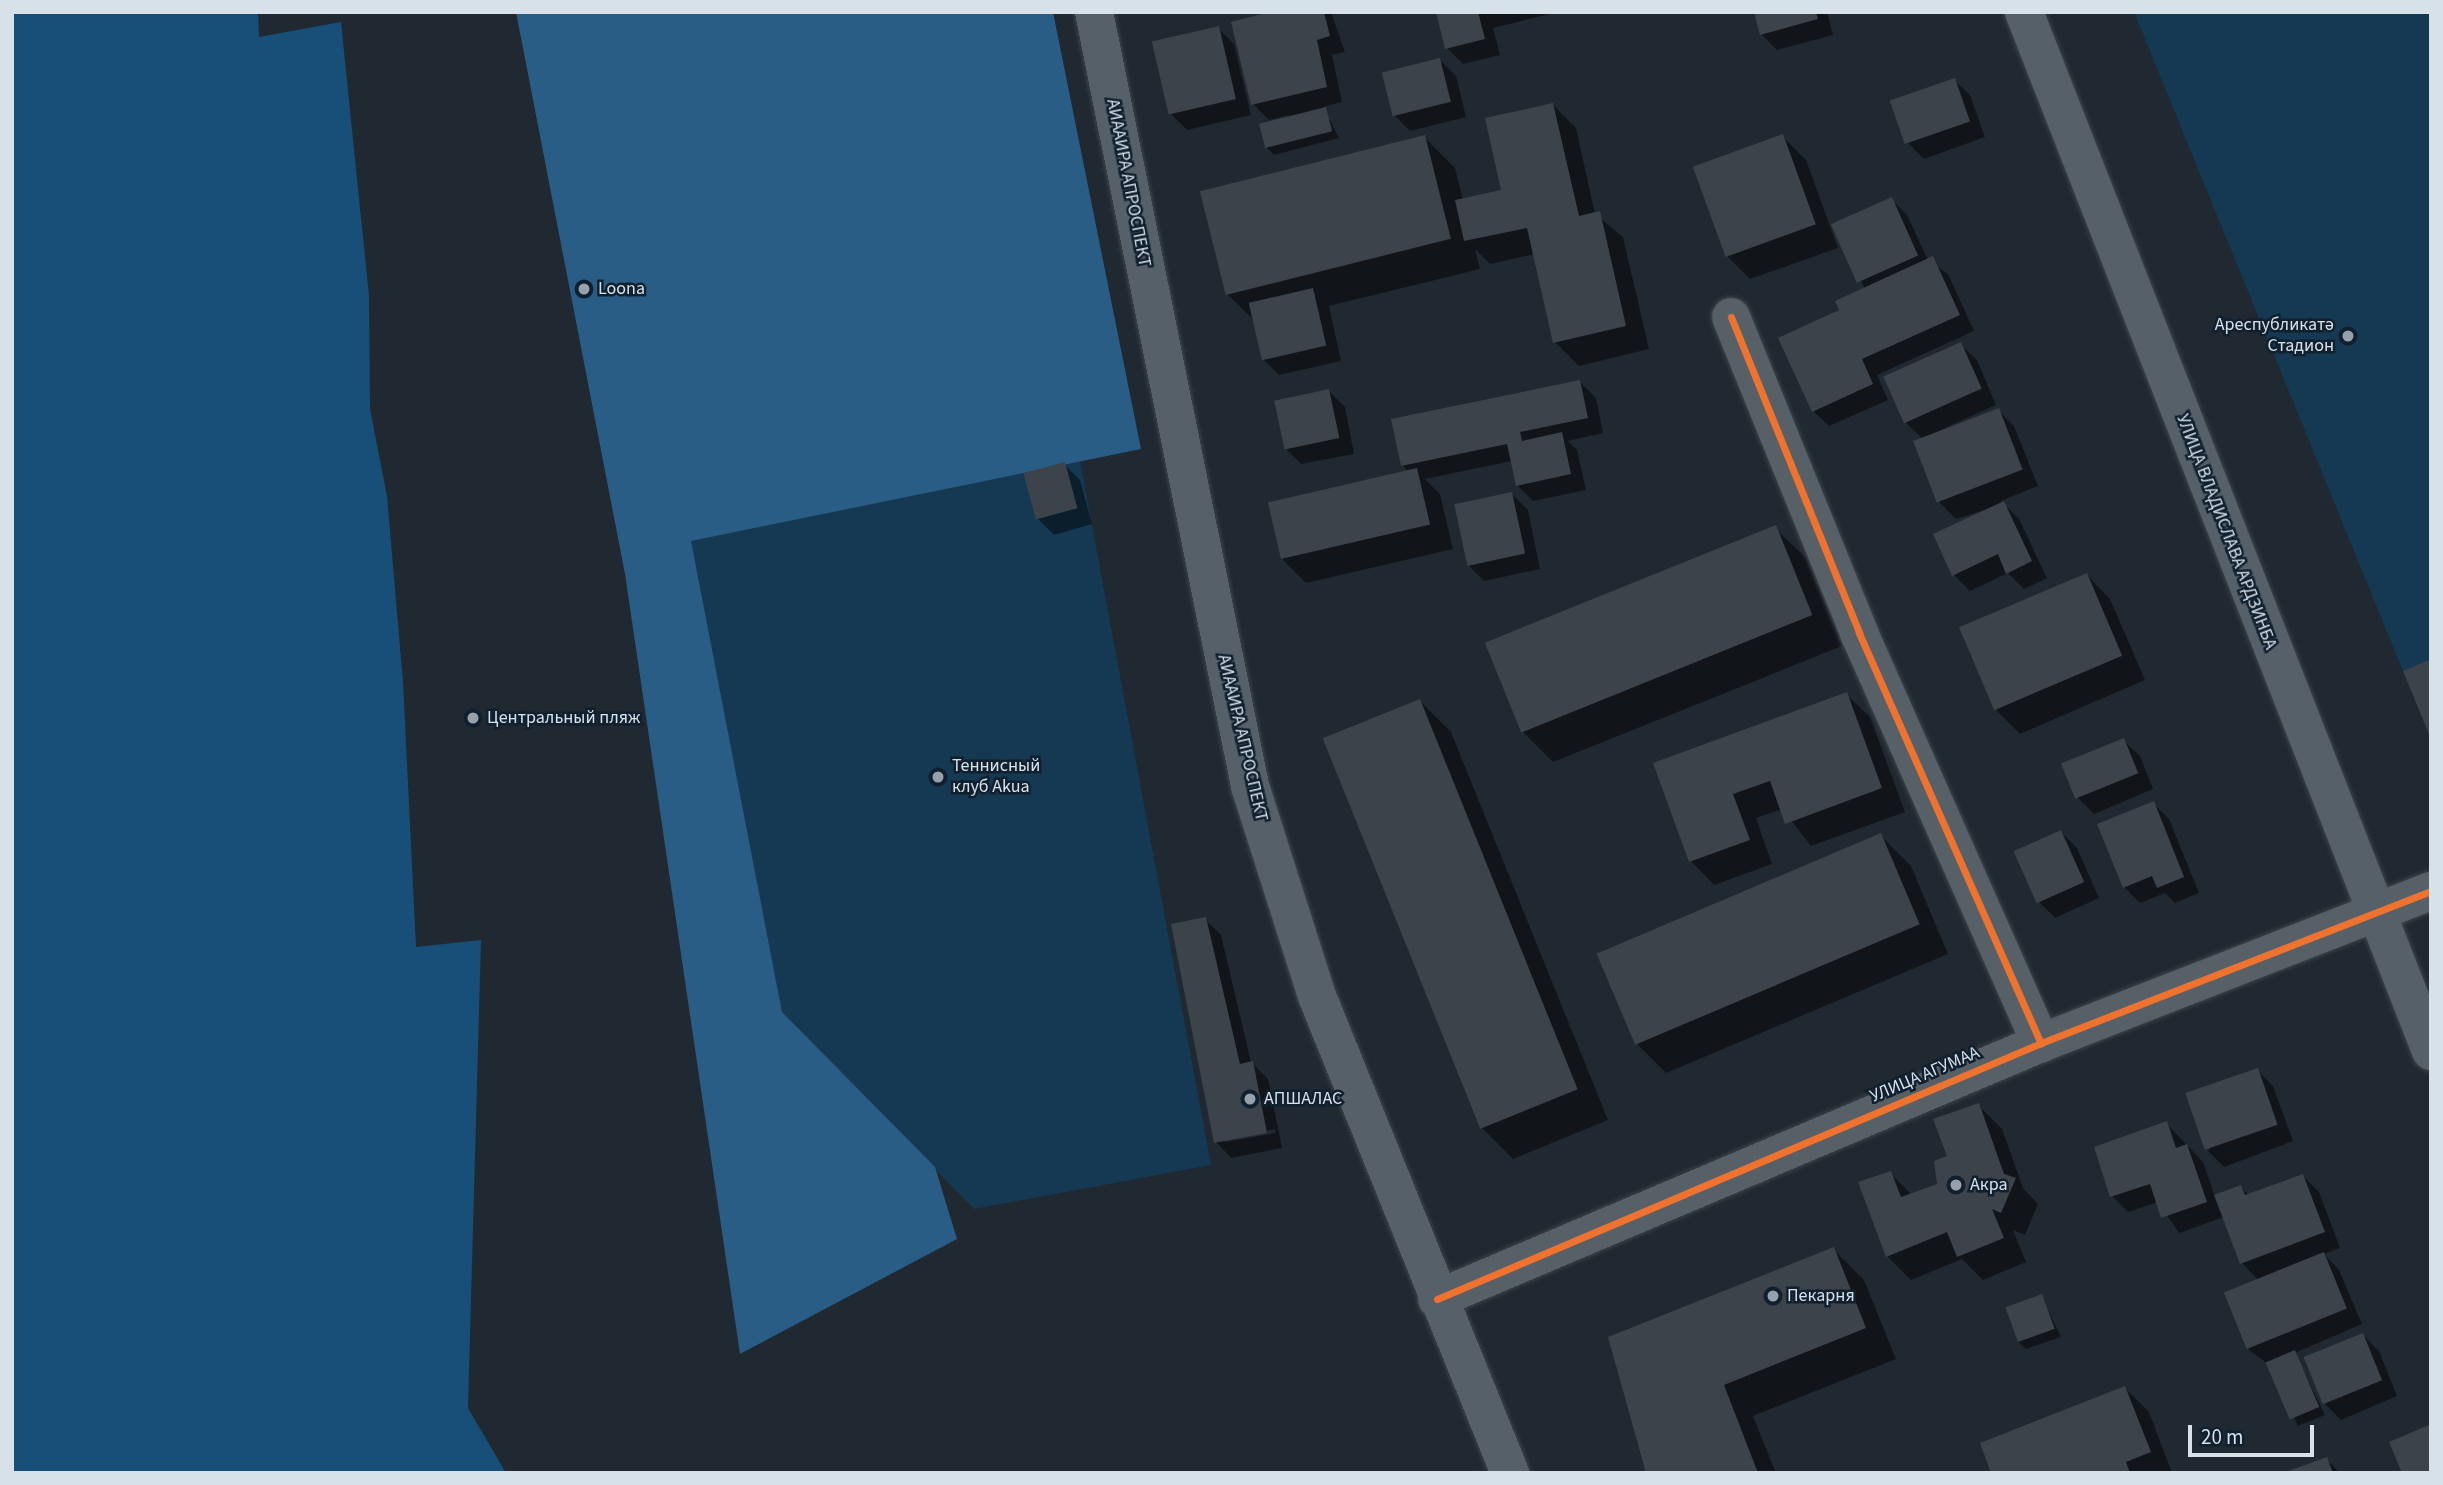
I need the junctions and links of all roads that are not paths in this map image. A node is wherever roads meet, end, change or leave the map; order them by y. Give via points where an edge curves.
1 (1094, 12) edge
2 (2024, 12) edge
3 (1731, 317) dead end
4 (2431, 891) edge
5 (2375, 913) junction
6 (2041, 1043) junction
7 (2431, 1051) edge
8 (1437, 1299) junction
9 (1510, 1473) edge

1 - 8 main road, АИААИРА АПРОСПЕКТ via 1250,786 1317,996
2 - 5 main road, УЛИЦА ВЛАДИСЛАВА АРДЗИНБА
3 - 6 street via 1859,632
4 - 5 street, УЛИЦА АГУМАА
5 - 6 street, УЛИЦА АГУМАА
5 - 7 main road, УЛИЦА ВЛАДИСЛАВА АРДЗИНБА
6 - 8 street, УЛИЦА АГУМАА
8 - 9 main road, АИААИРА АПРОСПЕКТ

